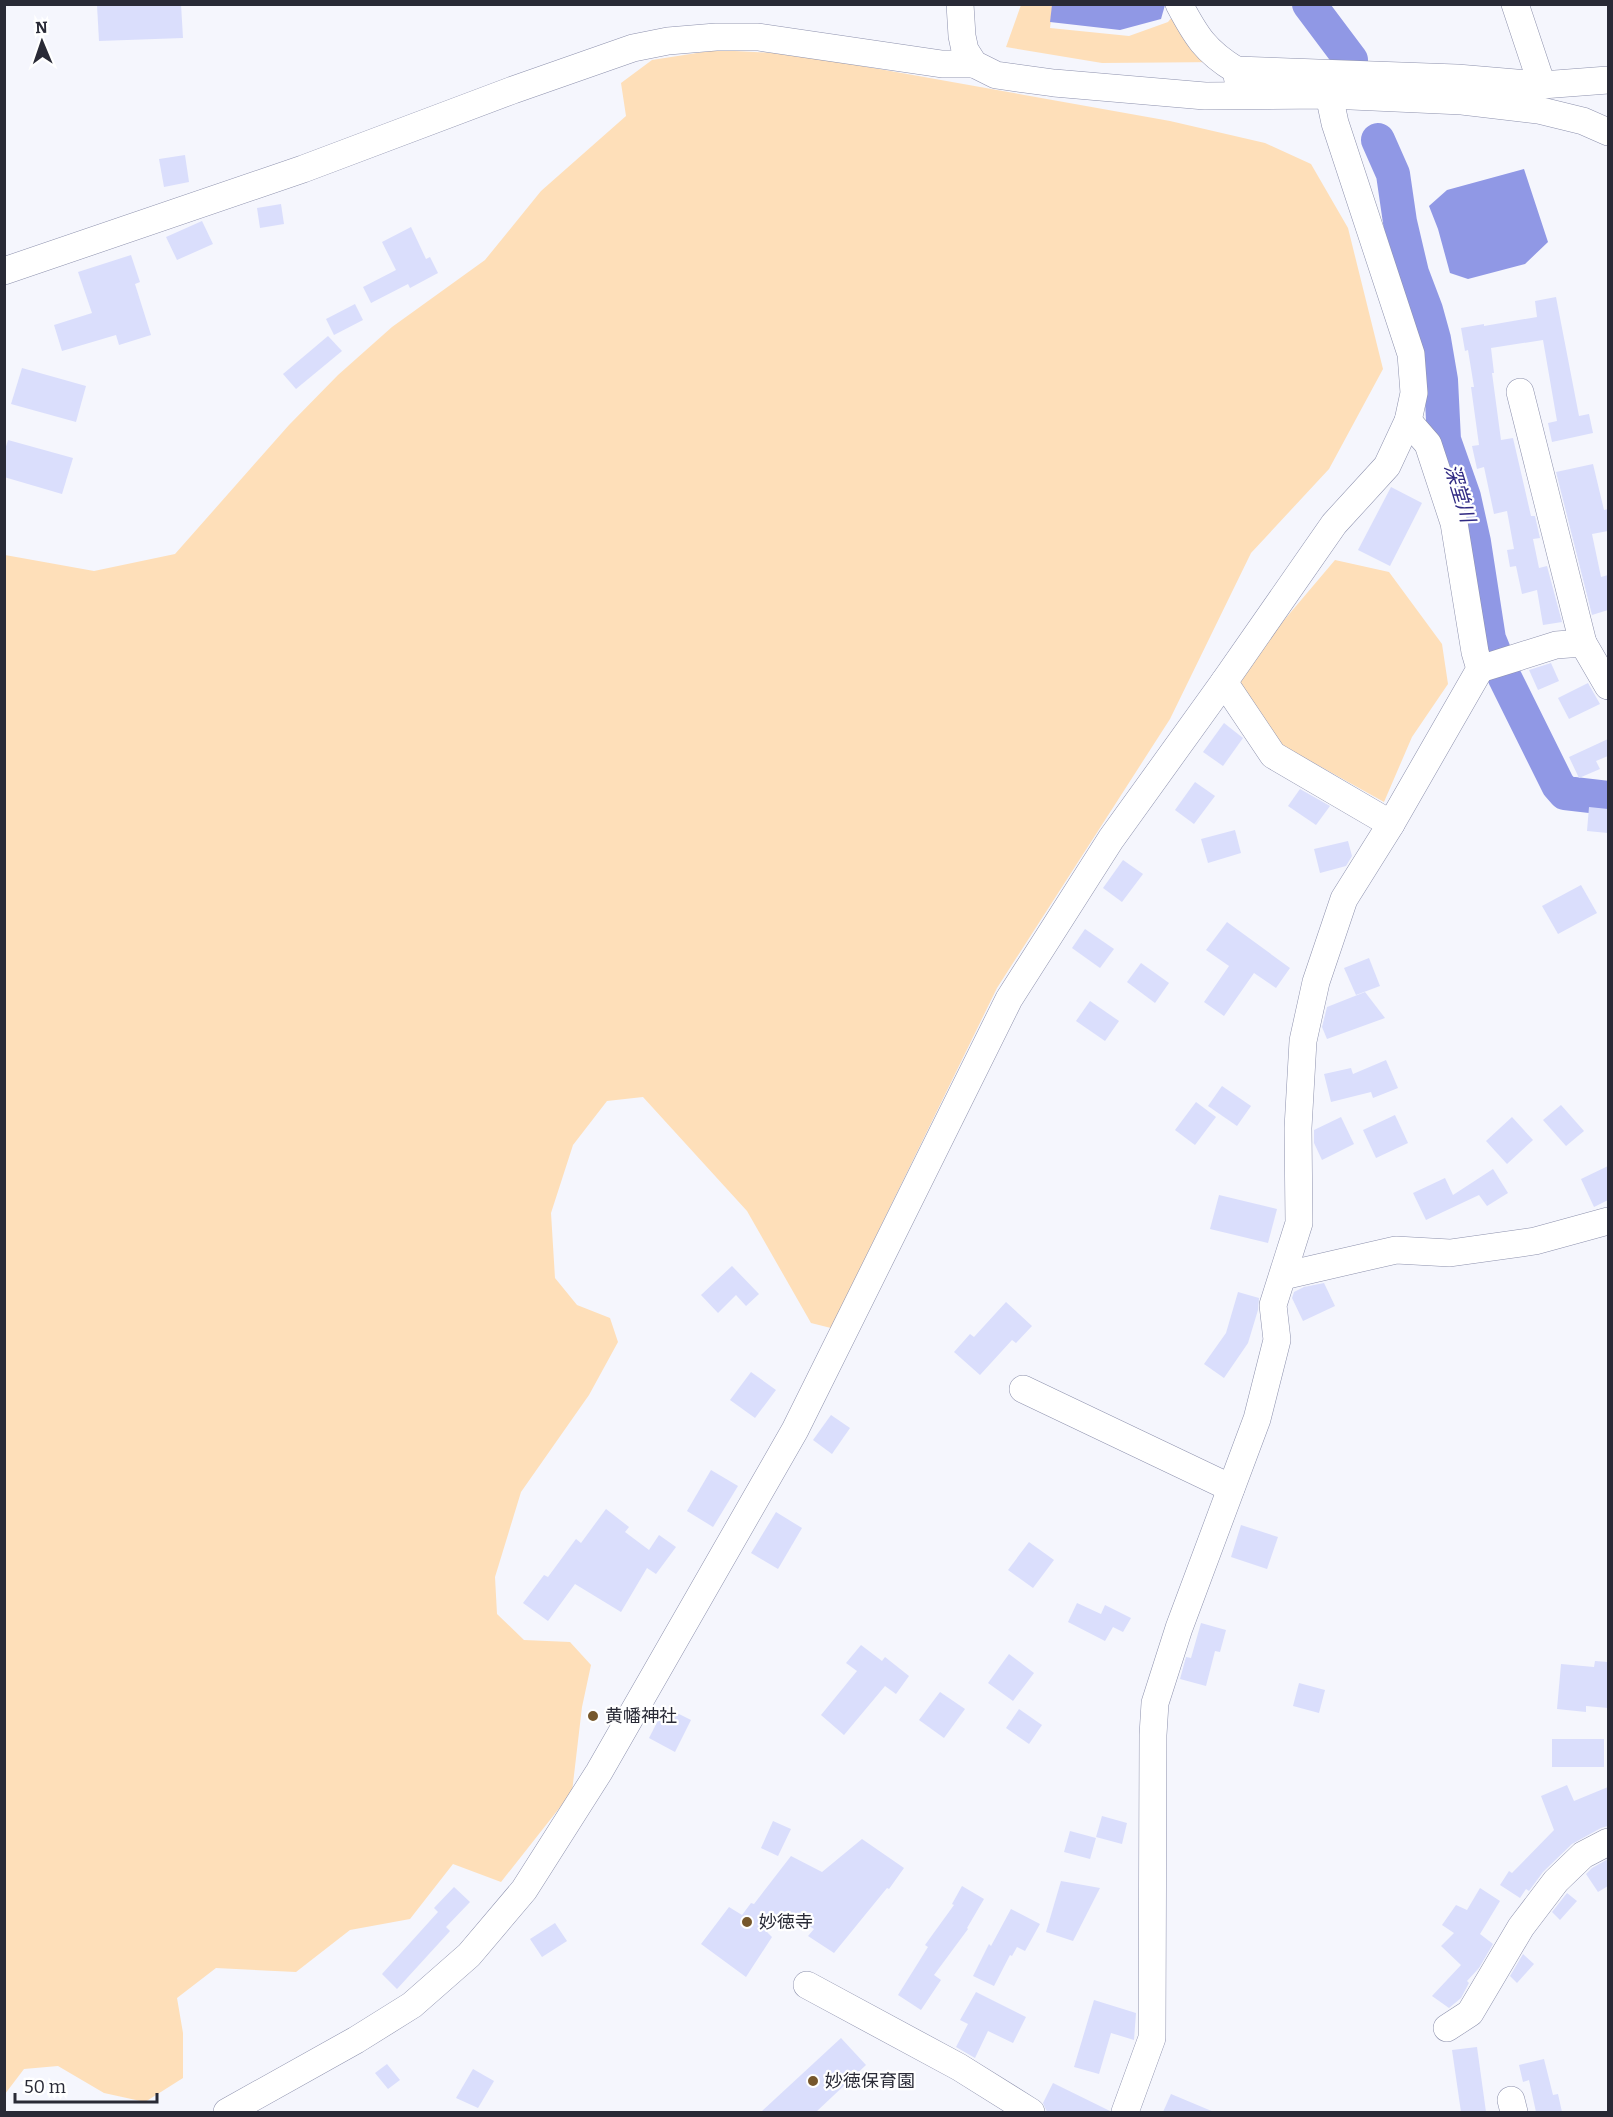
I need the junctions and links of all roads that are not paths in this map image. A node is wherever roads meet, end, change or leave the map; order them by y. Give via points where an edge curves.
1 (960, 4) edge
2 (1179, 4) edge
3 (1515, 4) edge
4 (974, 64) junction
5 (1608, 80) edge
6 (1239, 83) junction
7 (1542, 85) junction
8 (1329, 95) junction
9 (1608, 132) edge
10 (4, 271) edge
11 (1520, 393) dead end
12 (1408, 421) junction
13 (1583, 643) junction
14 (1480, 669) junction
15 (1224, 682) junction
16 (1608, 686) edge
17 (1391, 824) junction
18 (1608, 1221) edge
19 (1283, 1276) junction
20 (1023, 1389) dead end
21 (1231, 1488) junction
22 (1608, 1842) edge
23 (807, 1985) dead end
24 (1447, 2028) dead end
25 (227, 2112) edge
26 (1030, 2112) edge
27 (1125, 2112) edge

1 - 4 street via 965,50
2 - 6 street via 1193,31
3 - 7 street
4 - 6 street via 996,75 1205,96
4 - 10 street via 942,64 758,37 668,41 633,48 303,169
5 - 7 street
6 - 7 street via 1457,78
6 - 8 street
8 - 9 street via 1462,101 1538,110
8 - 12 street via 1412,354 1414,393
11 - 13 street
12 - 14 street via 1428,444 1454,523
12 - 15 street via 1387,466 1334,524
13 - 14 street via 1556,645
13 - 16 street
14 - 17 street
15 - 17 street via 1273,755
15 - 25 street via 1111,839 1009,999 795,1430 599,1772 524,1890 469,1955 412,2005
17 - 19 street via 1344,898 1316,982 1302,1041 1299,1223
18 - 19 street via 1535,1241 1450,1253 1396,1250
19 - 21 street via 1273,1305 1277,1340 1257,1419
20 - 21 street
21 - 27 street via 1155,1703 1152,2038
22 - 24 street via 1583,1855 1556,1881 1521,1927 1470,2013
23 - 26 street via 959,2067

